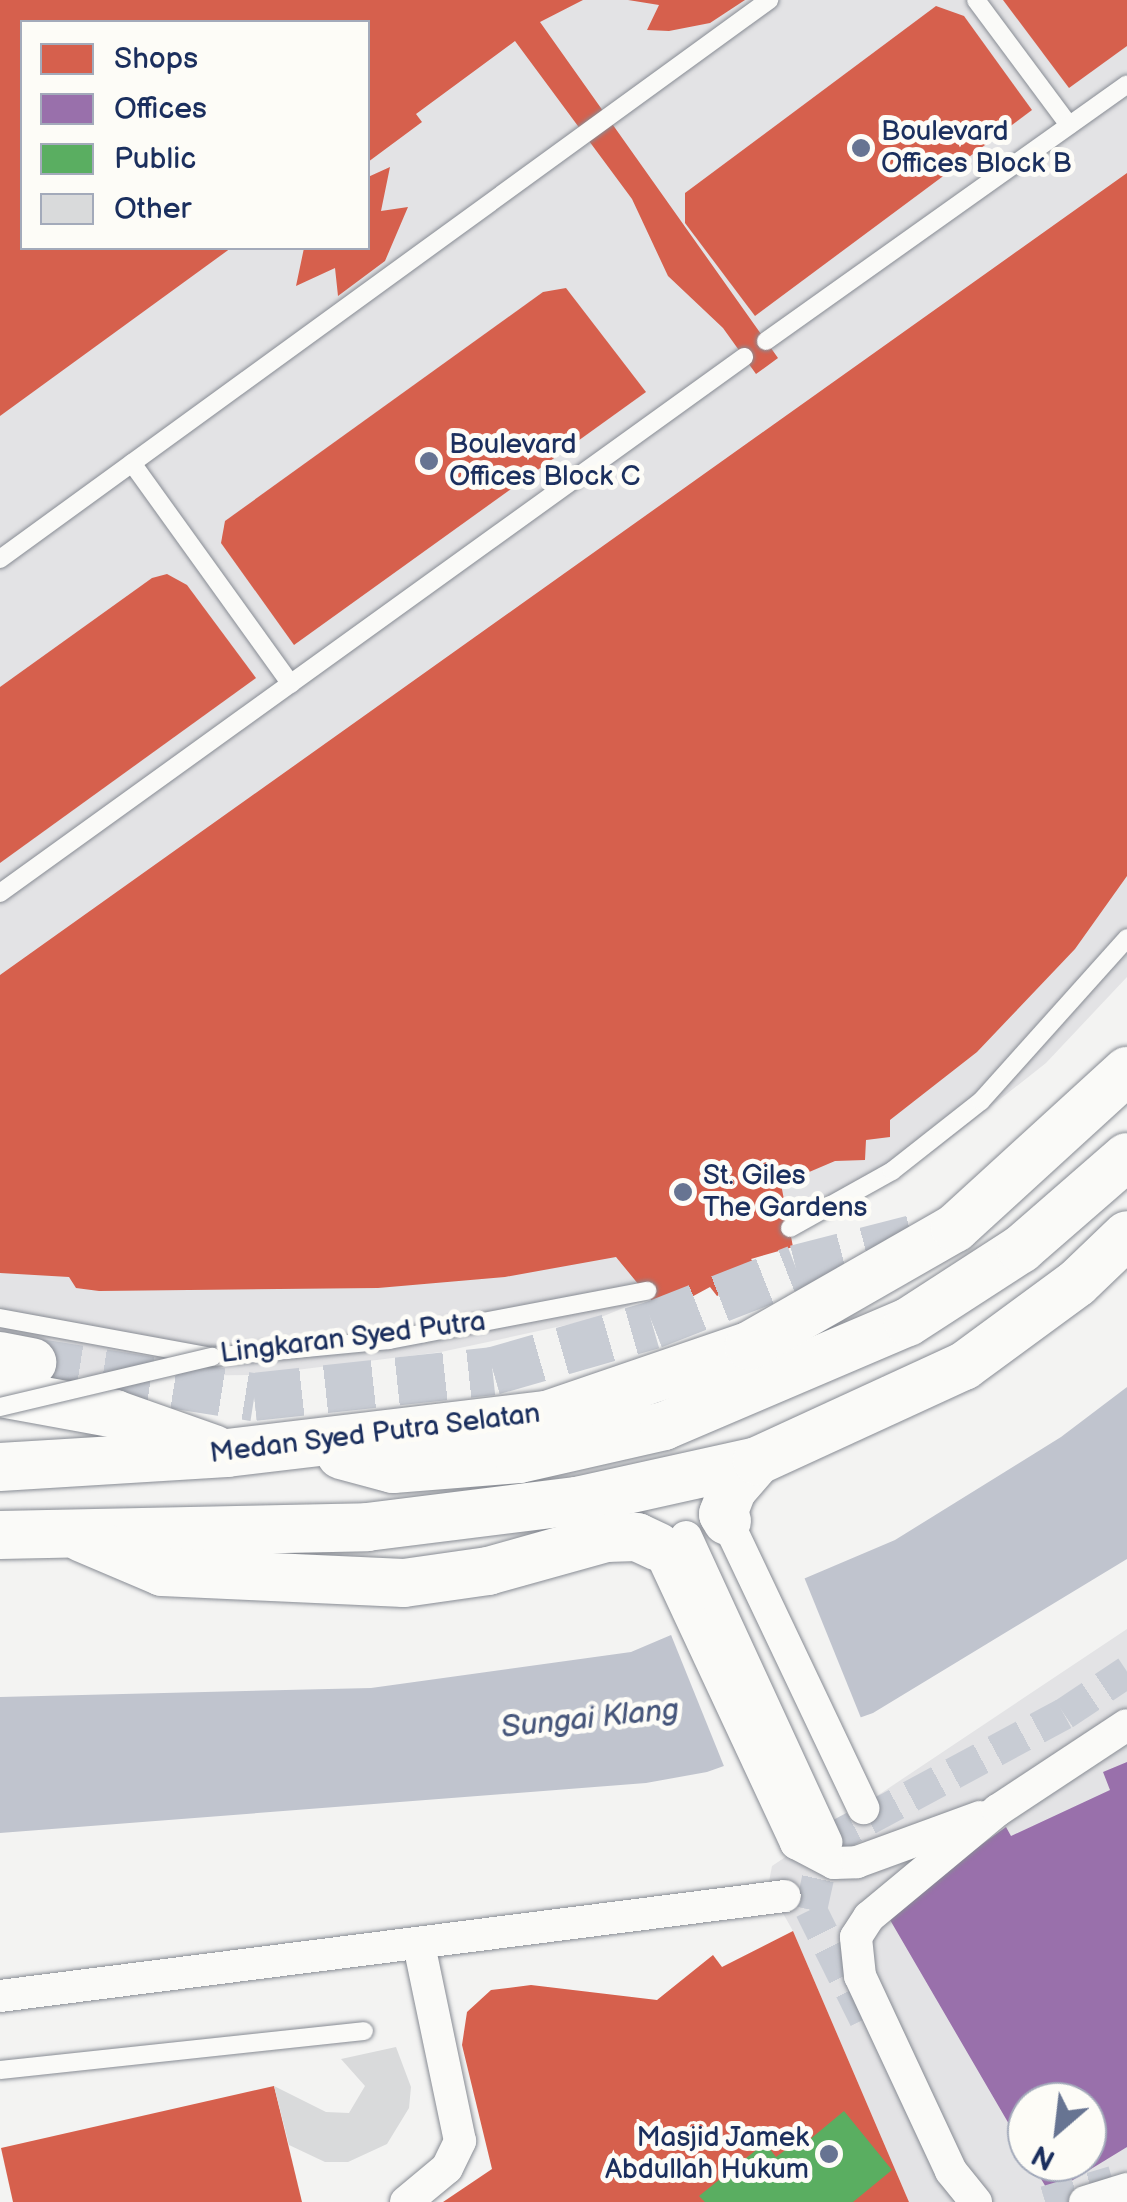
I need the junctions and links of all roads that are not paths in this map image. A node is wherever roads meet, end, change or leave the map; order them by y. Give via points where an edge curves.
1 (769, 0) edge
2 (976, 0) edge
3 (1127, 84) edge
4 (1069, 125) junction
5 (766, 341) dead end
6 (744, 358) dead end
7 (132, 463) junction
8 (0, 559) edge
9 (291, 684) junction
10 (0, 892) edge
11 (1127, 938) edge
12 (1127, 1071) edge
13 (1127, 1156) edge
14 (790, 1228) dead end
15 (1127, 1235) edge
16 (647, 1292) dead end
17 (0, 1318) edge
18 (212, 1357) junction
19 (11, 1370) edge
20 (0, 1407) edge
21 (304, 1446) junction
22 (227, 1453) junction
23 (756, 1461) junction
24 (0, 1466) edge
25 (576, 1501) junction
26 (66, 1532) junction
27 (0, 1535) edge
28 (690, 1535) junction
29 (1127, 1725) edge
30 (860, 1803) dead end
31 (998, 1810) junction
32 (822, 1829) dead end
33 (785, 1896) dead end
34 (419, 1944) junction
35 (0, 1996) edge
36 (364, 2031) dead end
37 (0, 2070) edge
38 (1127, 2189) edge
39 (406, 2202) edge
40 (976, 2202) edge
41 (1085, 2202) tunnel mouth

1 - 7 lane
2 - 4 lane
3 - 4 lane
4 - 5 lane
6 - 9 lane
7 - 8 lane
7 - 9 lane
9 - 10 lane
11 - 14 lane via 981,1101 914,1156
12 - 21 main road, Medan Syed Putra Selatan via 955,1228 749,1346 547,1415
13 - 21 main road via 1004,1260 908,1322 664,1426 519,1459 392,1469
15 - 23 main road via 1077,1283 964,1366
16 - 18 lane, Lingkaran Syed Putra via 389,1340
17 - 18 lane, Lingkaran Syed Putra
18 - 20 lane, bridge
19 - 22 main road
21 - 22 main road, Medan Syed Putra Selatan
22 - 24 main road, Medan Syed Putra Selatan
23 - 25 main road
23 - 28 main road
25 - 26 main road via 368,1527
25 - 28 main road via 670,1520
26 - 27 main road
26 - 28 main road via 162,1572 404,1584 488,1571 606,1538
28 - 30 street
28 - 31 street via 786,1832 834,1863 857,1862
28 - 32 street
29 - 31 street
31 - 40 street via 869,1917 856,1937 860,1976 951,2171
33 - 34 street
34 - 35 street
34 - 39 street via 460,2141 447,2168
36 - 37 lane
38 - 41 street

